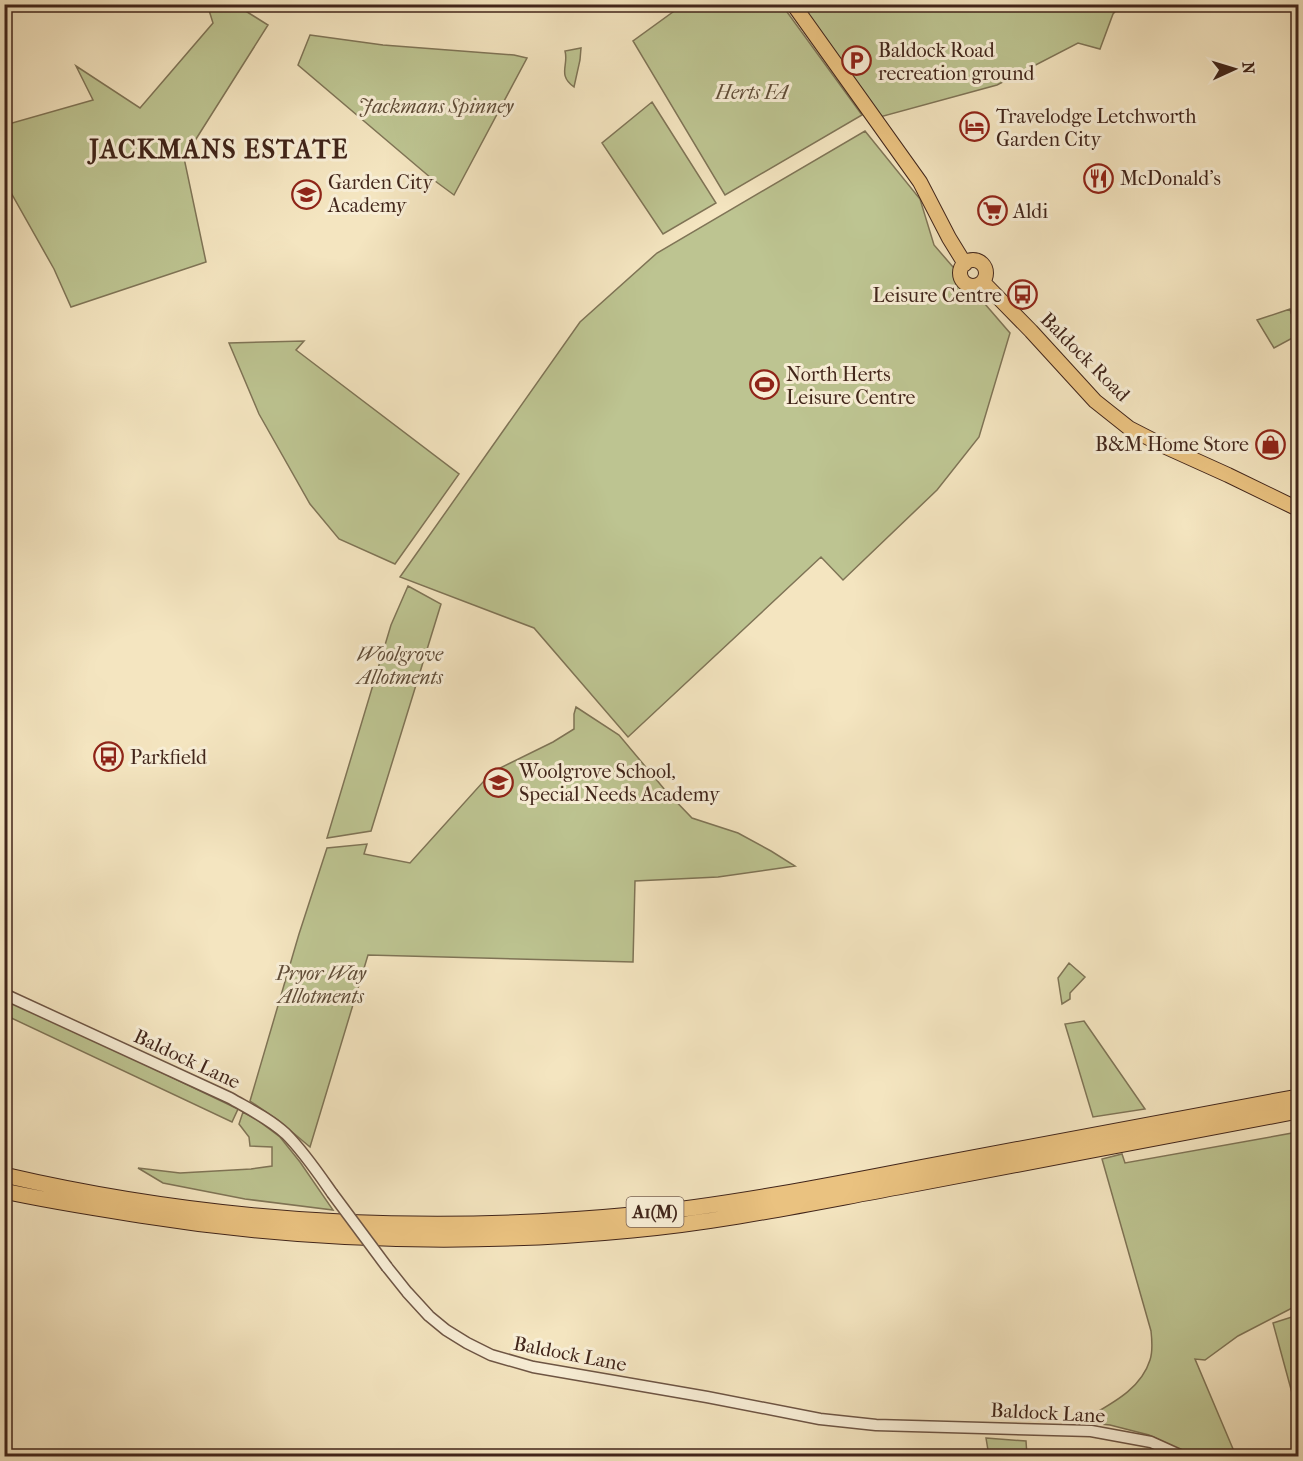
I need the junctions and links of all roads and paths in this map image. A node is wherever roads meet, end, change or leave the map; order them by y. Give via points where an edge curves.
1 (793, 4) edge
2 (1299, 509) edge
3 (4, 993) edge
4 (1299, 1097) edge
5 (1299, 1111) edge
6 (4, 1175) edge
7 (4, 1191) edge
8 (1182, 1456) edge

1 - 2 main road, Baldock Road via 920,182 965,264 963,281 971,286 983,282 1095,401 1129,428
3 - 8 street, Baldock Lane, bridge via 230,1098 285,1133 407,1293 446,1330 491,1355 533,1367 820,1419 876,1425 1090,1431 1151,1442
4 - 6 highway, A1(M) via 777,1195 686,1209 547,1221 407,1224 269,1217 118,1198
5 - 7 highway, A1(M) via 754,1214 583,1234 433,1239 303,1234 175,1221

